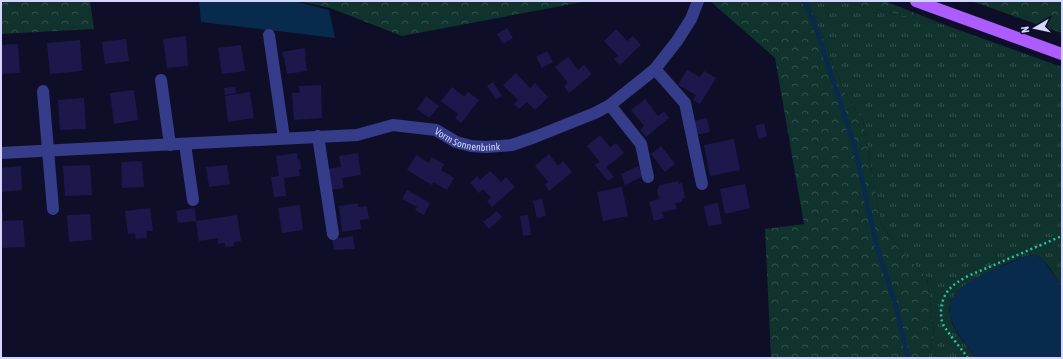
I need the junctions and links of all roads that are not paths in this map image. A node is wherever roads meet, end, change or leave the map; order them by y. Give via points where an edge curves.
1 (698, 1) edge
2 (916, 1) edge
3 (269, 35) dead end
4 (1062, 54) edge
5 (655, 69) junction
6 (161, 80) dead end
7 (43, 91) dead end
8 (610, 105) junction
9 (318, 136) junction
10 (284, 138) junction
11 (185, 144) junction
12 (170, 145) junction
13 (48, 151) junction
14 (1, 153) edge
15 (648, 178) dead end
16 (702, 184) dead end
17 (193, 200) dead end
18 (53, 209) dead end
19 (333, 234) dead end

1 - 5 street, Vorm Sonnenbrink via 691,19
2 - 4 main road
3 - 10 street
5 - 8 street, Vorm Sonnenbrink
5 - 16 street via 685,103
6 - 12 street
7 - 13 street
8 - 9 street, Vorm Sonnenbrink via 512,145 471,146 456,142 436,130 393,125 357,135
8 - 15 street via 641,144
9 - 10 street, Vorm Sonnenbrink
9 - 19 street
10 - 11 street, Vorm Sonnenbrink
11 - 12 street, Vorm Sonnenbrink
11 - 17 street
12 - 13 street, Vorm Sonnenbrink
13 - 14 street, Vorm Sonnenbrink
13 - 18 street

